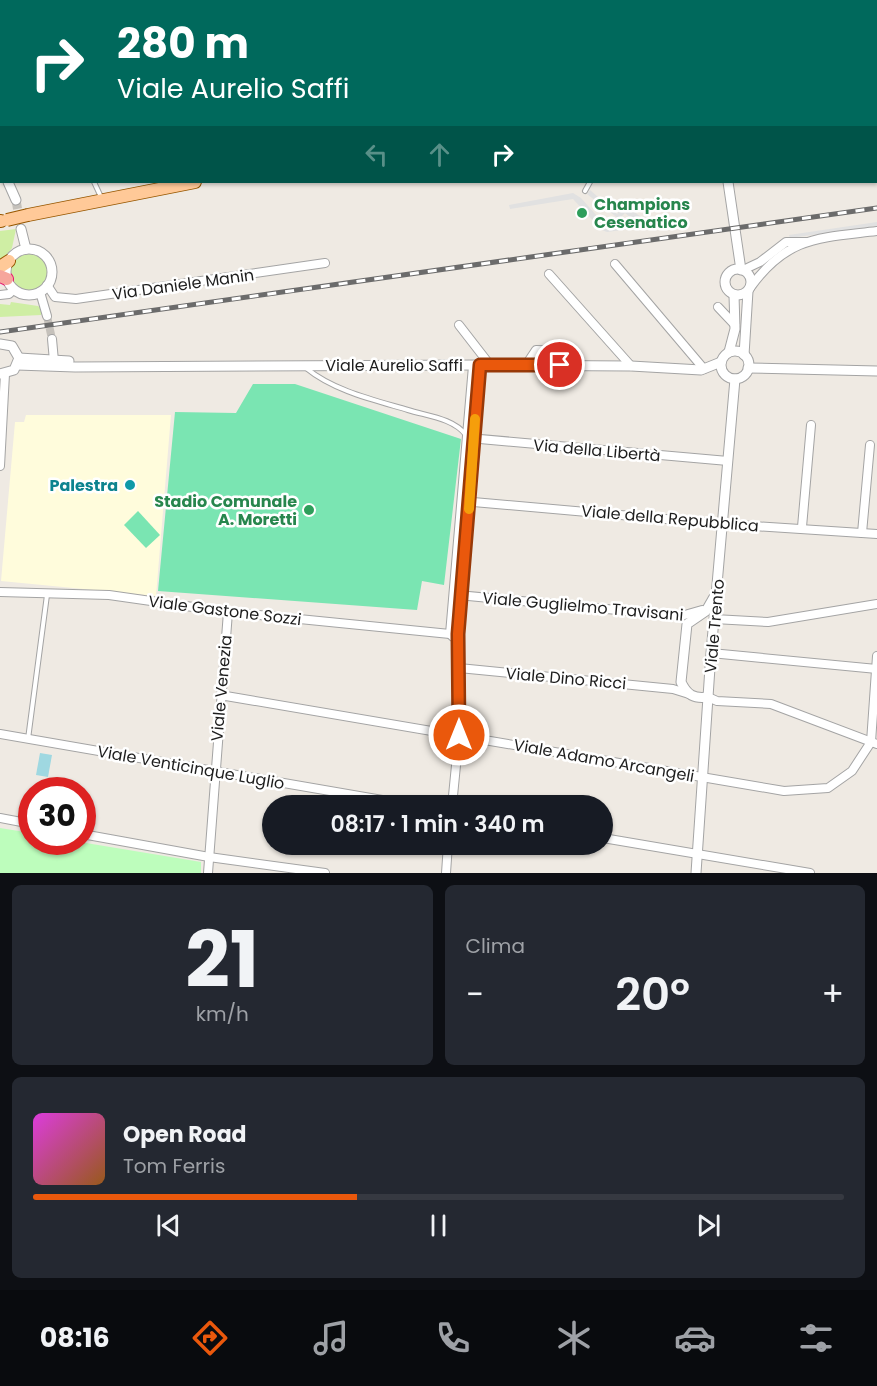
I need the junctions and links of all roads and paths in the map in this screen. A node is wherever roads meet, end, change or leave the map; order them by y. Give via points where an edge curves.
1 (8, 183) edge
2 (94, 183) edge
3 (190, 183) edge
4 (589, 183) edge
5 (728, 183) edge
6 (585, 191) dead end
7 (16, 200) tunnel mouth
8 (103, 200) junction
9 (2, 221) edge
10 (21, 229) tunnel mouth
11 (877, 231) edge
12 (806, 242) junction
13 (26, 249) junction
14 (737, 249) junction
15 (325, 263) dead end
16 (4, 264) edge
17 (615, 264) dead end
18 (742, 270) junction
19 (731, 272) junction
20 (549, 274) dead end
21 (7, 282) edge
22 (43, 289) junction
23 (749, 289) junction
24 (0, 295) edge
25 (734, 295) junction
26 (718, 307) dead end
27 (47, 316) tunnel mouth
28 (459, 325) dead end
29 (735, 325) junction
30 (52, 339) tunnel mouth
31 (0, 344) edge
32 (729, 352) junction
33 (744, 355) junction
34 (54, 361) junction
35 (18, 362) junction
36 (721, 362) junction
37 (301, 364) junction
38 (101, 365) junction
39 (476, 365) junction
40 (490, 365) junction
41 (526, 365) junction
42 (577, 366) junction
43 (631, 366) junction
44 (748, 368) junction
45 (702, 369) junction
46 (877, 371) edge
47 (3, 374) edge
48 (724, 374) junction
49 (735, 379) junction
50 (812, 425) dead end
51 (470, 438) junction
52 (870, 445) dead end
53 (728, 461) junction
54 (0, 466) edge
55 (466, 500) junction
56 (722, 524) junction
57 (802, 528) junction
58 (862, 533) junction
59 (877, 534) edge
60 (717, 590) junction
61 (0, 592) edge
62 (47, 594) junction
63 (458, 595) junction
64 (710, 604) junction
65 (877, 604) edge
66 (228, 612) junction
67 (674, 615) junction
68 (702, 615) junction
69 (714, 623) junction
70 (687, 624) junction
71 (450, 634) junction
72 (458, 643) junction
73 (711, 653) junction
74 (877, 656) edge
75 (459, 668) junction
76 (876, 669) edge
77 (681, 682) junction
78 (673, 689) junction
79 (689, 694) junction
80 (220, 695) junction
81 (708, 697) junction
82 (0, 734) edge
83 (459, 735) junction
84 (28, 740) junction
85 (874, 743) edge
86 (214, 771) junction
87 (703, 778) junction
88 (353, 795) edge
89 (453, 795) edge
90 (0, 818) edge
91 (18, 821) edge
92 (96, 837) edge
93 (613, 840) edge
94 (447, 855) edge
95 (698, 855) junction
96 (209, 857) junction
97 (208, 873) edge
98 (325, 873) edge
99 (446, 873) edge
100 (696, 873) edge
101 (810, 873) edge

1 - 7 street
2 - 8 lane
3 - 8 main road
4 - 6 lane
5 - 14 street
8 - 9 main road, bridge
10 - 13 street
11 - 12 street
12 - 18 street via 790,240
12 - 23 street via 773,260
13 - 16 street
13 - 22 street via 39,252 48,261 51,273
14 - 18 street
14 - 19 street
15 - 22 street, Via Daniele Manin via 76,299 55,297
16 - 21 street
17 - 45 street
18 - 19 street
18 - 23 street via 749,275
19 - 25 street via 726,286
20 - 43 street
21 - 22 street via 27,294
21 - 24 street via 9,294
22 - 27 street
23 - 25 street
23 - 33 street
25 - 29 street
26 - 29 street
28 - 40 street
29 - 32 street
30 - 34 street
31 - 35 street via 12,346
32 - 33 street
32 - 36 street
33 - 44 street
34 - 35 street, Viale Aurelio Saffi
34 - 38 street, Viale Aurelio Saffi
35 - 38 street, Viale Aurelio Saffi via 75,368
35 - 47 street
36 - 45 street, Viale Aurelio Saffi
36 - 48 street
37 - 38 street, Viale Aurelio Saffi
37 - 39 street, Viale Aurelio Saffi
37 - 51 lane via 319,379 450,422
39 - 40 street, Viale Aurelio Saffi
39 - 51 street
40 - 41 street, Viale Aurelio Saffi
41 - 42 street, Viale Aurelio Saffi
41 - 42 street via 536,350 567,351
42 - 43 street, Viale Aurelio Saffi
43 - 45 street, Viale Aurelio Saffi
44 - 46 street
44 - 49 street via 744,376
45 - 48 street
47 - 54 street
48 - 49 street
49 - 53 street, Viale Trento
50 - 57 street
51 - 53 street, Via della Libertà
51 - 55 street
52 - 58 street
53 - 56 street, Viale Trento
55 - 56 street, Viale della Repubblica
55 - 63 street
56 - 57 street, Viale della Repubblica
56 - 60 street, Viale Trento
57 - 58 street, Viale della Repubblica
58 - 59 street, Viale della Repubblica
60 - 64 street
60 - 69 street, Viale Trento
61 - 62 street, Viale Gastone Sozzi
62 - 66 street, Viale Gastone Sozzi via 109,595
62 - 84 lane
63 - 67 street, Viale Guglielmo Travisani
63 - 71 street
63 - 72 street
64 - 67 street, Viale Guglielmo Travisani via 688,615
64 - 68 street
65 - 69 street via 768,622
66 - 71 street, Viale Gastone Sozzi
66 - 80 street, Viale Venezia
67 - 70 street
68 - 69 street
68 - 70 street
69 - 73 street, Viale Trento
70 - 77 street
71 - 72 street
72 - 75 street
73 - 76 street
73 - 81 street, Viale Trento
74 - 76 street
75 - 78 street, Viale Dino Ricci
75 - 83 street
76 - 85 street
77 - 78 street
77 - 79 street
78 - 79 street, Viale Dino Ricci
79 - 81 street, Viale Dino Ricci via 699,699
80 - 83 street, Viale Adamo Arcangeli
80 - 86 street, Viale Venezia
81 - 85 street via 771,705
81 - 87 street, Viale Trento
82 - 84 street, Viale Venticinque Luglio
83 - 87 street, Viale Adamo Arcangeli
83 - 89 street
84 - 86 street, Viale Venticinque Luglio
85 - 87 street, Viale Adamo Arcangeli via 852,771 828,788 784,791
86 - 88 street, Viale Venticinque Luglio
86 - 96 street, Viale Venezia
87 - 95 street, Viale Trento
90 - 91 street
92 - 96 street
93 - 95 street
94 - 99 street
95 - 100 street, Viale Trento
95 - 101 street
96 - 97 street, Viale Venezia
96 - 98 street

